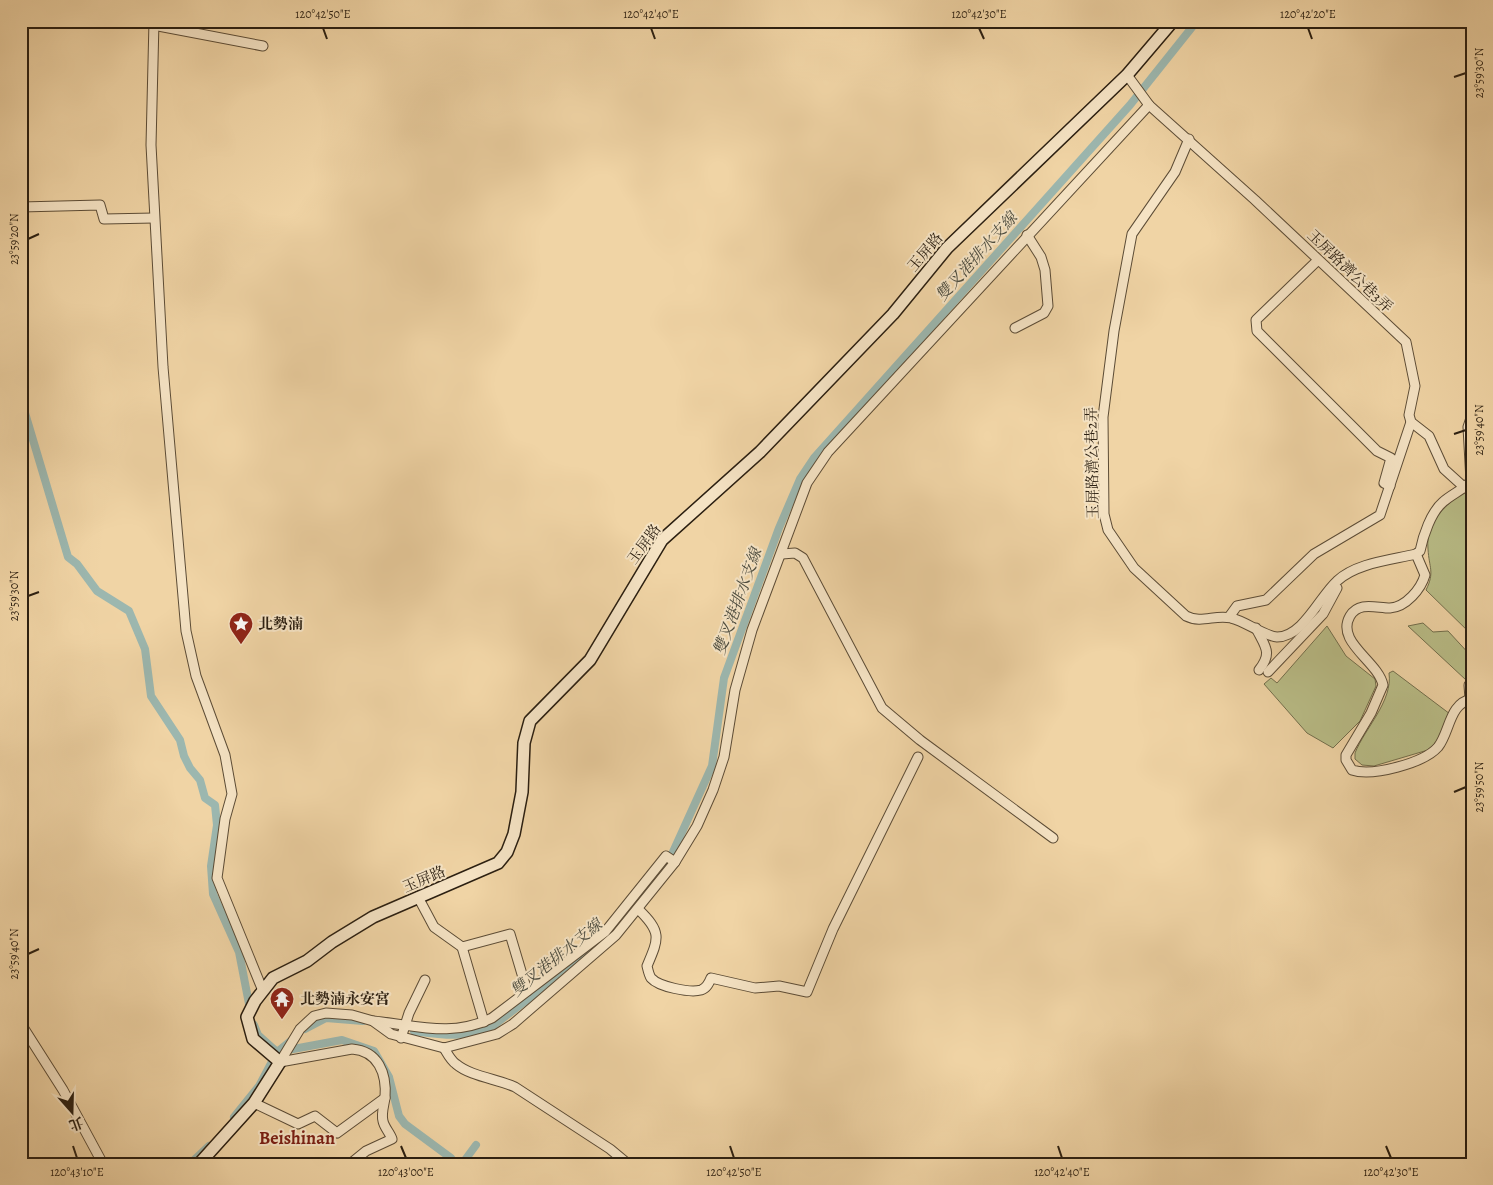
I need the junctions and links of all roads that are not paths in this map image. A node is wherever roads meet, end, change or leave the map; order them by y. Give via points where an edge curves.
1 (1173, 21) edge
2 (154, 23) edge
3 (262, 46) dead end
4 (1127, 75) junction
5 (1149, 105) junction
6 (1188, 139) junction
7 (21, 207) edge
8 (154, 218) junction
9 (1026, 235) junction
10 (1318, 260) junction
11 (1015, 328) dead end
12 (1472, 415) edge
13 (1411, 422) junction
14 (1390, 486) junction
15 (1465, 488) junction
16 (782, 554) junction
17 (1416, 554) junction
18 (1359, 568) junction
19 (1229, 617) junction
20 (1256, 628) junction
21 (1472, 682) edge
22 (1471, 699) edge
23 (918, 757) dead end
24 (1053, 838) dead end
25 (675, 862) junction
26 (418, 897) junction
27 (638, 909) junction
28 (462, 947) junction
29 (425, 980) dead end
30 (263, 991) junction
31 (527, 991) junction
32 (373, 1021) junction
33 (484, 1022) junction
34 (21, 1024) edge
35 (405, 1024) junction
36 (401, 1038) junction
37 (444, 1048) junction
38 (280, 1057) junction
39 (385, 1098) junction
40 (254, 1103) junction
41 (204, 1162) edge
42 (103, 1164) edge
43 (350, 1164) edge
44 (628, 1164) edge

1 - 4 street, 玉屏路
2 - 3 street
2 - 8 street via 151,145
4 - 5 street
4 - 26 street, 玉屏路 via 947,248 893,314 760,452 662,540 590,660 530,721 524,744 522,792 507,852 498,863 483,871
5 - 6 street, 玉屏路濟公巷3弄
5 - 9 street
6 - 10 street, 玉屏路濟公巷3弄
6 - 19 street, 玉屏路濟公巷2弄 via 1175,172 1130,239 1104,406 1104,514 1112,539 1134,568 1186,616 1201,621
7 - 8 street via 100,206 104,219
8 - 30 street via 186,631 196,676 225,755 232,794 217,878
9 - 11 street via 1041,257 1048,306 1044,313
9 - 16 street via 828,452 808,483
10 - 13 street, 玉屏路濟公巷3弄 via 1406,342 1415,386 1409,415
10 - 14 street via 1256,320 1255,326 1377,451 1391,458 1384,483
12 - 15 street via 1468,427 1471,481
13 - 14 street, 玉屏路濟公巷3弄
13 - 15 street via 1429,436 1444,469
14 - 19 street, 玉屏路濟公巷3弄 via 1380,515 1314,554 1266,600 1237,606
15 - 17 street via 1441,503
16 - 24 street via 795,553 803,558 882,708
16 - 25 street via 752,630 735,690 724,757 713,790 697,826
17 - 18 street
17 - 22 street via 1426,575 1418,591 1390,608 1365,606 1358,609 1348,624 1352,644 1379,672 1383,685 1346,755 1348,766 1352,770 1370,773 1421,759 1436,748 1455,709
18 - 20 street via 1337,580 1307,618 1285,636 1273,636
18 - 20 street via 1342,581 1323,614 1264,671 1268,653
19 - 20 street
21 - 22 street via 1469,685
23 - 27 street via 832,929 807,992 779,986 756,988 712,978 707,987 700,990 673,989 660,984 651,977 647,966 658,935 653,924
25 - 27 street
25 - 31 street via 666,856 605,932
26 - 28 street via 434,928
26 - 30 street, 玉屏路 via 372,917 307,961 273,978
27 - 37 street via 616,935 513,1024 497,1034
28 - 31 street via 510,934
28 - 33 street
29 - 35 street
30 - 38 street, 玉屏路 via 247,1016 253,1039
31 - 33 street
32 - 35 street
32 - 36 street
32 - 38 street via 352,1015 326,1013 314,1016
33 - 35 street via 455,1030 433,1030
34 - 42 street via 63,1090
35 - 36 street
36 - 37 street
37 - 44 street via 454,1063 464,1070 499,1079 515,1087
38 - 39 street via 301,1058 348,1049 364,1050 373,1055 379,1065
38 - 40 street
39 - 40 street via 337,1134 315,1116 298,1124
39 - 43 street via 383,1121 392,1138 366,1151
40 - 41 street

